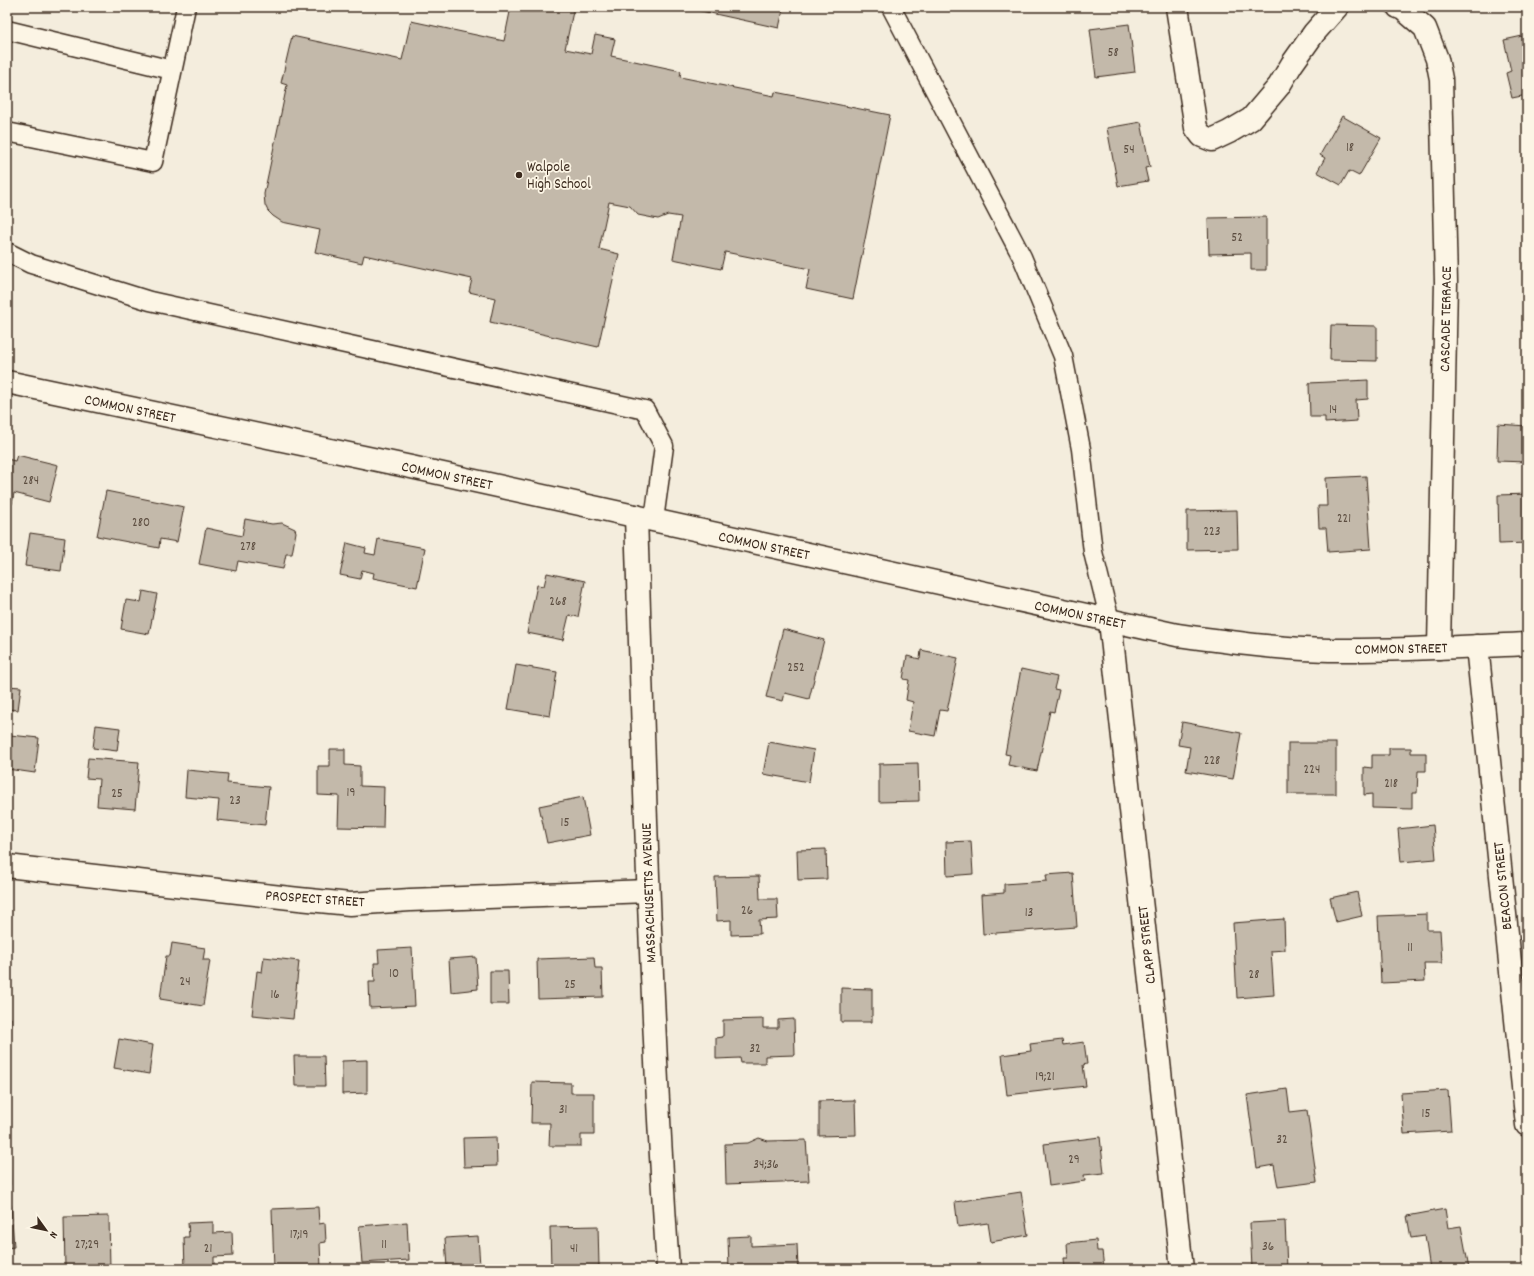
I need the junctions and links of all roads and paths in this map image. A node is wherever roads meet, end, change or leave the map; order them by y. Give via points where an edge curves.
1 (186, 7) edge
2 (891, 7) edge
3 (1177, 7) edge
4 (1336, 7) edge
5 (1398, 7) edge
6 (7, 30) edge
7 (172, 70) junction
8 (7, 132) edge
9 (7, 252) edge
10 (7, 382) edge
11 (645, 518) junction
12 (1110, 621) junction
13 (1527, 644) edge
14 (1477, 646) junction
15 (1439, 648) junction
16 (7, 866) edge
17 (648, 891) junction
18 (1527, 1125) edge
19 (668, 1269) edge
20 (1182, 1269) edge

1 - 7 lane
2 - 12 lane via 1022,257 1063,356 1080,449 1093,552
3 - 4 street via 1196,128 1202,136 1212,140 1251,118 1279,86 1314,33
5 - 15 street, CASCADE TERRACE via 1425,28 1437,59 1441,79 1446,282
6 - 7 lane
7 - 8 lane via 153,162
9 - 11 lane via 31,264 150,301 645,410 664,446
10 - 11 street, COMMON STREET
11 - 12 street, COMMON STREET
11 - 17 street, MASSACHUSETTS AVENUE
12 - 15 street, COMMON STREET via 1177,635 1248,645 1329,650
12 - 20 street, CLAPP STREET
13 - 14 street, COMMON STREET
14 - 15 street, COMMON STREET
14 - 18 street, BEACON STREET
16 - 17 street, PROSPECT STREET via 350,904
17 - 19 street, MASSACHUSETTS AVENUE

